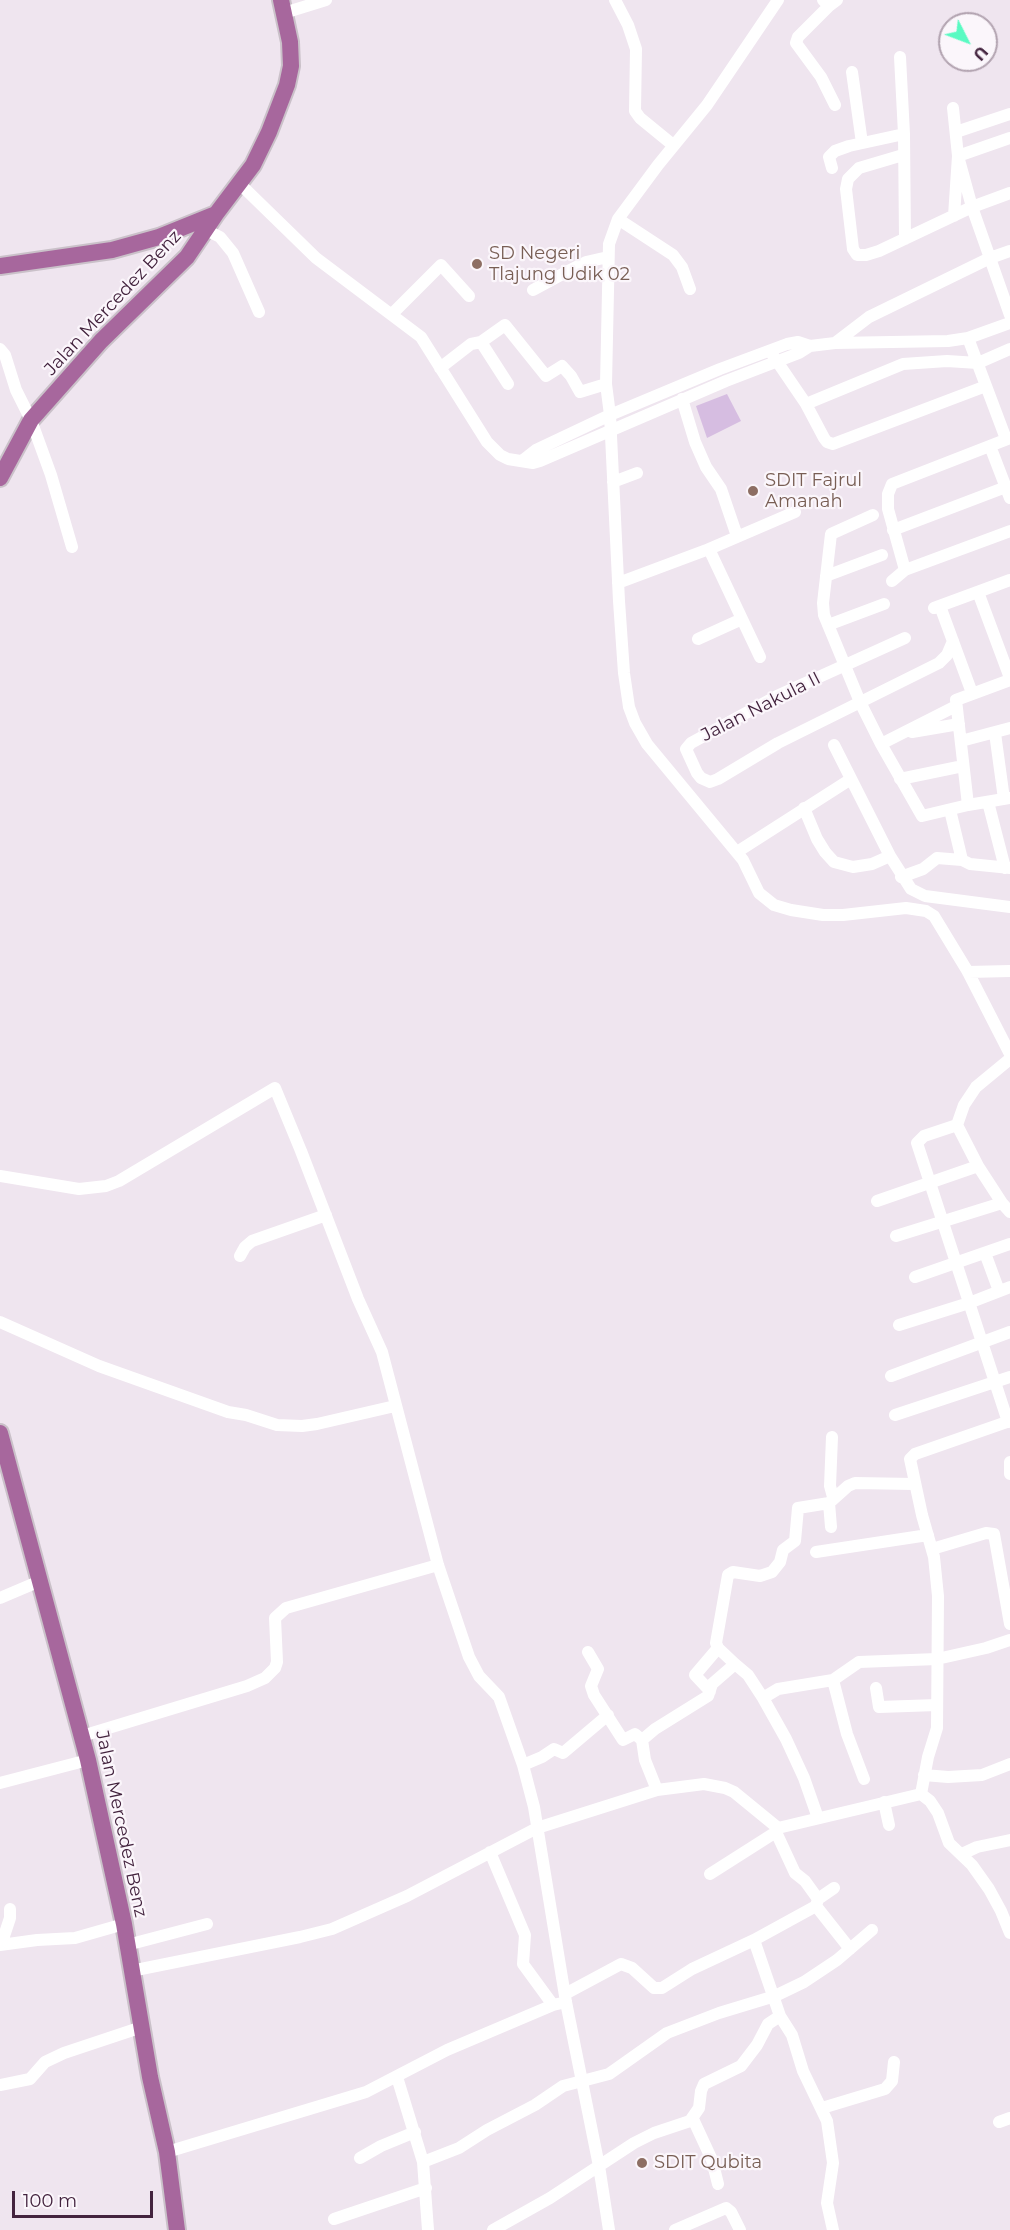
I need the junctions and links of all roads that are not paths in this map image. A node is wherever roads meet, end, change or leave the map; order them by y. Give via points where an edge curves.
1 (326, 0) edge
2 (615, 0) edge
3 (778, 0) edge
4 (830, 2) edge
5 (282, 7) edge
6 (900, 57) dead end
7 (852, 72) dead end
8 (835, 105) dead end
9 (953, 108) dead end
10 (1010, 114) edge
11 (956, 132) junction
12 (904, 134) junction
13 (1010, 138) edge
14 (862, 143) junction
15 (674, 145) junction
16 (903, 155) junction
17 (958, 156) junction
18 (832, 168) dead end
19 (240, 184) junction
20 (1010, 194) edge
21 (972, 207) junction
22 (216, 214) junction
23 (954, 216) junction
24 (618, 219) junction
25 (206, 230) junction
26 (905, 239) junction
27 (1010, 251) edge
28 (608, 257) junction
29 (990, 258) junction
30 (0, 266) edge
31 (690, 289) dead end
32 (533, 290) dead end
33 (469, 296) dead end
34 (259, 312) dead end
35 (392, 314) junction
36 (1010, 315) edge
37 (1010, 323) edge
38 (968, 338) junction
39 (481, 342) junction
40 (835, 343) junction
41 (0, 349) edge
42 (1010, 349) edge
43 (773, 355) junction
44 (978, 363) junction
45 (440, 368) junction
46 (508, 384) dead end
47 (606, 384) junction
48 (986, 386) junction
49 (682, 399) junction
50 (806, 404) junction
51 (609, 415) junction
52 (31, 420) junction
53 (1005, 420) edge
54 (609, 432) junction
55 (1008, 438) edge
56 (990, 446) junction
57 (522, 461) junction
58 (637, 473) dead end
59 (0, 478) edge
60 (613, 482) junction
61 (1008, 492) edge
62 (795, 512) dead end
63 (873, 515) dead end
64 (893, 530) junction
65 (1010, 531) edge
66 (737, 536) junction
67 (72, 547) dead end
68 (709, 549) junction
69 (882, 555) dead end
70 (905, 570) junction
71 (826, 576) junction
72 (1010, 580) edge
73 (892, 581) dead end
74 (618, 583) junction
75 (978, 592) junction
76 (884, 604) dead end
77 (742, 620) junction
78 (828, 625) junction
79 (905, 638) dead end
80 (698, 639) dead end
81 (953, 641) junction
82 (760, 657) dead end
83 (844, 666) junction
84 (1010, 679) edge
85 (972, 693) junction
86 (860, 702) junction
87 (956, 706) junction
88 (959, 724) junction
89 (1010, 728) edge
90 (995, 733) junction
91 (899, 735) junction
92 (962, 741) junction
93 (881, 744) junction
94 (834, 745) dead end
95 (963, 766) junction
96 (900, 778) junction
97 (851, 779) junction
98 (1007, 798) edge
99 (988, 802) junction
100 (968, 805) junction
101 (804, 808) junction
102 (950, 810) junction
103 (737, 852) junction
104 (890, 856) junction
105 (962, 860) junction
106 (1007, 868) edge
107 (902, 877) junction
108 (1010, 907) edge
109 (1010, 971) edge
110 (968, 972) junction
111 (1010, 1054) edge
112 (1010, 1059) edge
113 (957, 1125) junction
114 (978, 1166) junction
115 (0, 1176) edge
116 (930, 1183) junction
117 (877, 1202) dead end
118 (1006, 1207) edge
119 (326, 1215) junction
120 (943, 1222) junction
121 (896, 1236) dead end
122 (1010, 1244) edge
123 (985, 1253) junction
124 (240, 1256) dead end
125 (956, 1262) junction
126 (915, 1277) dead end
127 (1004, 1289) edge
128 (969, 1303) junction
129 (0, 1322) edge
130 (899, 1325) dead end
131 (1010, 1332) edge
132 (984, 1341) junction
133 (891, 1376) dead end
134 (1010, 1377) edge
135 (995, 1382) junction
136 (395, 1406) junction
137 (895, 1415) dead end
138 (1009, 1421) edge
139 (0, 1433) edge
140 (832, 1437) dead end
141 (1010, 1462) edge
142 (1010, 1474) edge
143 (915, 1484) junction
144 (831, 1500) junction
145 (831, 1527) dead end
146 (927, 1536) junction
147 (932, 1549) junction
148 (816, 1552) dead end
149 (438, 1565) junction
150 (40, 1581) junction
151 (0, 1598) edge
152 (1010, 1624) edge
153 (1010, 1640) edge
154 (718, 1648) junction
155 (588, 1652) dead end
156 (937, 1659) junction
157 (735, 1664) junction
158 (833, 1680) junction
159 (876, 1688) dead end
160 (710, 1691) junction
161 (764, 1698) junction
162 (937, 1705) junction
163 (608, 1716) junction
164 (82, 1736) junction
165 (642, 1740) junction
166 (88, 1760) junction
167 (1010, 1764) edge
168 (523, 1765) junction
169 (924, 1775) junction
170 (864, 1779) dead end
171 (0, 1783) edge
172 (657, 1790) junction
173 (921, 1794) junction
174 (884, 1802) junction
175 (818, 1818) junction
176 (889, 1825) dead end
177 (537, 1828) junction
178 (777, 1830) junction
179 (1010, 1840) edge
180 (490, 1852) junction
181 (962, 1854) junction
182 (710, 1874) dead end
183 (834, 1888) dead end
184 (817, 1902) junction
185 (10, 1909) dead end
186 (124, 1924) junction
187 (207, 1924) dead end
188 (872, 1929) dead end
189 (1010, 1933) edge
190 (754, 1940) junction
191 (0, 1945) edge
192 (127, 1945) junction
193 (850, 1949) junction
194 (131, 1971) junction
195 (775, 1996) junction
196 (566, 1998) junction
197 (553, 2006) junction
198 (780, 2016) junction
199 (142, 2027) junction
200 (894, 2062) dead end
201 (397, 2077) junction
202 (581, 2081) junction
203 (0, 2085) edge
204 (822, 2108) junction
205 (693, 2119) junction
206 (415, 2133) junction
207 (167, 2152) junction
208 (360, 2158) dead end
209 (423, 2162) junction
210 (599, 2166) junction
211 (718, 2184) dead end
212 (426, 2188) junction
213 (334, 2219) dead end
214 (177, 2230) edge
215 (428, 2230) edge
216 (493, 2230) edge
217 (609, 2230) edge
218 (675, 2230) edge
219 (740, 2230) edge
220 (833, 2230) edge

1 - 5 street
2 - 15 street via 636,49 635,111
3 - 15 street
4 - 8 street via 796,43 821,77
5 - 19 main road, Jalan Mercedez Benz via 290,42 287,85 269,132
6 - 12 street
7 - 14 street
9 - 11 street
10 - 11 street
11 - 17 street
12 - 14 street
12 - 16 street
13 - 17 street
14 - 18 street via 832,153
15 - 24 street
16 - 26 street
16 - 26 street via 859,168 851,174 846,189 852,249 857,255 874,253
17 - 21 street
17 - 23 street
19 - 22 main road, Jalan Mercedez Benz
19 - 35 street via 316,258
20 - 21 street
21 - 23 street
21 - 29 street
22 - 25 main road, Jalan Mercedez Benz
22 - 30 main road via 159,237 112,250
23 - 26 street
24 - 28 street
24 - 31 street via 674,255
25 - 34 street via 220,237 233,253
25 - 52 main road, Jalan Mercedez Benz via 187,257 100,341
27 - 29 street
28 - 32 street via 586,262
28 - 47 street
29 - 36 street
29 - 40 street via 869,317
33 - 35 street via 441,264
35 - 45 street via 421,337
37 - 38 street
38 - 40 street
38 - 44 street
39 - 45 street via 471,344
39 - 46 street
39 - 47 street via 505,325 546,376 562,366 580,392
40 - 43 street
41 - 52 street
42 - 44 street
43 - 49 street
43 - 50 street
43 - 51 street
44 - 48 street
44 - 50 street via 903,364
45 - 57 street via 494,450 508,459
47 - 51 street
48 - 50 street via 833,444 824,438
48 - 53 street
49 - 54 street
49 - 66 street via 695,442 721,489
51 - 54 street
51 - 57 street via 536,450
52 - 59 main road, Jalan Mercedez Benz
52 - 67 street
53 - 55 street
54 - 57 street via 536,462
54 - 60 street
55 - 56 street
56 - 61 street
56 - 64 street via 892,484 888,501
58 - 60 street
60 - 74 street
61 - 64 street
62 - 66 street
63 - 71 street via 831,534
64 - 70 street
65 - 70 street
66 - 68 street
68 - 74 street
68 - 77 street
69 - 71 street
70 - 73 street
71 - 78 street via 823,610
72 - 75 street
74 - 103 street via 624,673 635,723 654,753
75 - 81 street via 936,607
75 - 84 street
76 - 78 street
77 - 80 street
77 - 82 street
78 - 83 street
79 - 83 street
81 - 85 street
81 - 86 street via 939,663
83 - 86 street
83 - 86 street, Jalan Nakula II via 726,722 688,745 687,754 701,778 713,781 778,742
84 - 85 street
85 - 87 street via 956,700
86 - 93 street
87 - 88 street
87 - 91 street
88 - 91 street
88 - 92 street
89 - 90 street
90 - 92 street
90 - 98 street
91 - 93 street
92 - 95 street
93 - 96 street
94 - 97 street
95 - 96 street
95 - 100 street
96 - 102 street via 922,816
97 - 101 street
97 - 104 street
98 - 99 street
99 - 100 street
99 - 106 street
100 - 102 street
101 - 103 street
101 - 104 street via 821,845 834,862 853,867
102 - 105 street
103 - 110 street via 759,893 782,908 823,915 906,908 926,911 939,922
104 - 107 street
105 - 106 street
105 - 107 street via 936,858 923,869
107 - 108 street via 911,889 925,896
109 - 110 street
110 - 111 street
112 - 113 street via 976,1087 963,1106
113 - 114 street
113 - 116 street via 924,1136 918,1142
114 - 116 street
114 - 118 street
115 - 119 street via 79,1189 106,1186 275,1088
116 - 117 street
116 - 120 street
118 - 120 street
119 - 124 street via 252,1241
119 - 136 street via 382,1352
120 - 121 street
120 - 125 street
122 - 123 street
123 - 125 street
123 - 127 street
125 - 126 street
125 - 128 street
127 - 128 street
128 - 130 street
128 - 132 street
129 - 136 street via 99,1366 228,1413 277,1425 316,1424
131 - 132 street
132 - 133 street
132 - 135 street
134 - 135 street
135 - 137 street
135 - 138 street
136 - 149 street
138 - 143 street via 915,1454 910,1459
139 - 150 main road, Jalan Mercedez Benz
140 - 144 street
141 - 142 street
143 - 144 street via 855,1483
143 - 146 street
144 - 145 street
144 - 154 street via 798,1508 795,1541 783,1550 780,1562 771,1572 760,1576 729,1573 716,1640
146 - 147 street
146 - 148 street
147 - 152 street via 992,1533
147 - 156 street via 938,1584
149 - 164 street via 286,1608 275,1618 277,1662 265,1678
149 - 168 street via 469,1657 479,1676 499,1697
150 - 151 street
150 - 164 main road, Jalan Mercedez Benz
153 - 156 street
154 - 157 street
154 - 160 street via 695,1675
155 - 163 street via 598,1669 591,1689
156 - 158 street via 859,1662
156 - 162 street
157 - 160 street via 712,1684
157 - 161 street
158 - 161 street via 778,1689
158 - 170 street
159 - 162 street via 879,1707
160 - 165 street
161 - 175 street via 804,1778
162 - 169 street via 937,1728
163 - 165 street via 623,1740 636,1734
163 - 168 street via 563,1752 556,1749
164 - 166 main road, Jalan Mercedez Benz
165 - 172 street
166 - 171 street
166 - 186 main road, Jalan Mercedez Benz
167 - 169 street via 982,1775
168 - 177 street
169 - 173 street
172 - 177 street
172 - 178 street via 704,1784 725,1788 742,1797
173 - 174 street
173 - 181 street via 934,1806 949,1843
174 - 175 street
174 - 176 street
175 - 178 street
177 - 180 street
177 - 196 street
178 - 182 street
178 - 184 street via 795,1873 805,1881
179 - 181 street
180 - 194 street via 407,1896 332,1929
180 - 197 street via 525,1935 523,1964
181 - 189 street via 996,1900
183 - 184 street
184 - 190 street
184 - 193 street
185 - 191 street
186 - 191 street via 75,1938
186 - 192 main road, Jalan Mercedez Benz
187 - 192 street
188 - 193 street
190 - 195 street
190 - 196 street via 662,1988 654,1988 624,1964
192 - 194 main road, Jalan Mercedez Benz
193 - 195 street via 813,1977
194 - 199 main road, Jalan Mercedez Benz
195 - 198 street
195 - 202 street via 667,2032 609,2074
196 - 197 street
196 - 202 street
197 - 201 street via 447,2050
198 - 204 street via 792,2035 803,2071
198 - 205 street via 768,2024 741,2066 704,2084
199 - 203 street via 63,2053 45,2062 26,2080
199 - 207 main road, Jalan Mercedez Benz
200 - 204 street via 892,2081 885,2089
201 - 206 street
201 - 207 street via 366,2092
202 - 209 street via 563,2086 459,2148
202 - 210 street
204 - 220 street via 832,2148 827,2203
205 - 210 street via 644,2138
205 - 211 street via 712,2160
206 - 208 street
206 - 209 street
207 - 214 main road, Jalan Mercedez Benz
209 - 212 street
210 - 216 street
210 - 217 street
212 - 213 street
212 - 215 street
218 - 219 street via 724,2208 731,2212

